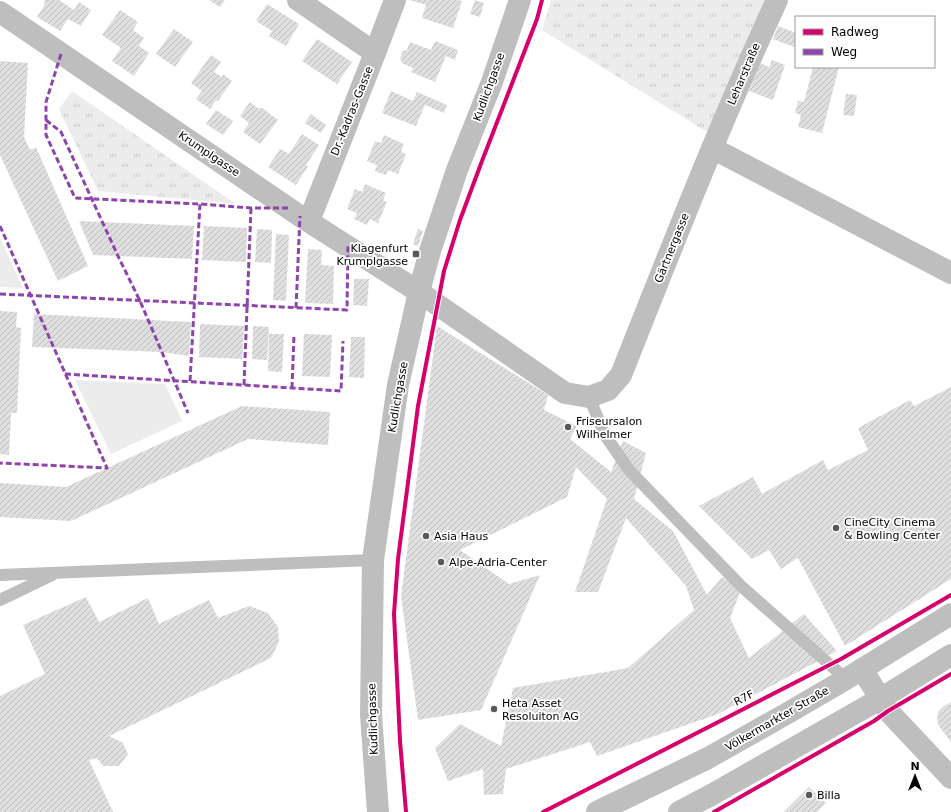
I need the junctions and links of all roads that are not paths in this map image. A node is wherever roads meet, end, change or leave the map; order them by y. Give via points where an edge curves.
1 (298, 0) edge
2 (395, 0) edge
3 (520, 0) edge
4 (777, 0) edge
5 (0, 12) edge
6 (375, 53) junction
7 (712, 148) junction
8 (309, 221) junction
9 (951, 273) edge
10 (419, 292) junction
11 (589, 397) junction
12 (373, 560) junction
13 (57, 573) junction
14 (0, 575) edge
15 (0, 600) edge
16 (951, 614) edge
17 (951, 654) edge
18 (854, 674) junction
19 (880, 698) junction
20 (951, 778) edge
21 (693, 809) edge
22 (378, 812) edge
23 (597, 812) edge

1 - 6 street
2 - 6 street, Dr.-Kadras-Gasse
3 - 10 street, Kudlichgasse via 492,82 457,170
4 - 7 street, Leharstraße
5 - 8 street, Krumplgasse
6 - 8 street, Dr.-Kadras-Gasse
7 - 9 street
7 - 11 street, Gärtnergasse via 621,375 608,390
8 - 10 street, Krumplgasse
10 - 11 street via 566,393
10 - 12 street, Kudlichgasse via 398,385
11 - 18 lane via 605,435 629,470 741,586
12 - 13 lane
12 - 22 street, Kudlichgasse via 371,715
13 - 14 lane
13 - 15 lane
16 - 18 street, Völkermarkter Straße
17 - 19 street
18 - 19 street
18 - 23 street, Völkermarkter Straße via 708,758
19 - 20 street via 888,711
19 - 21 street

